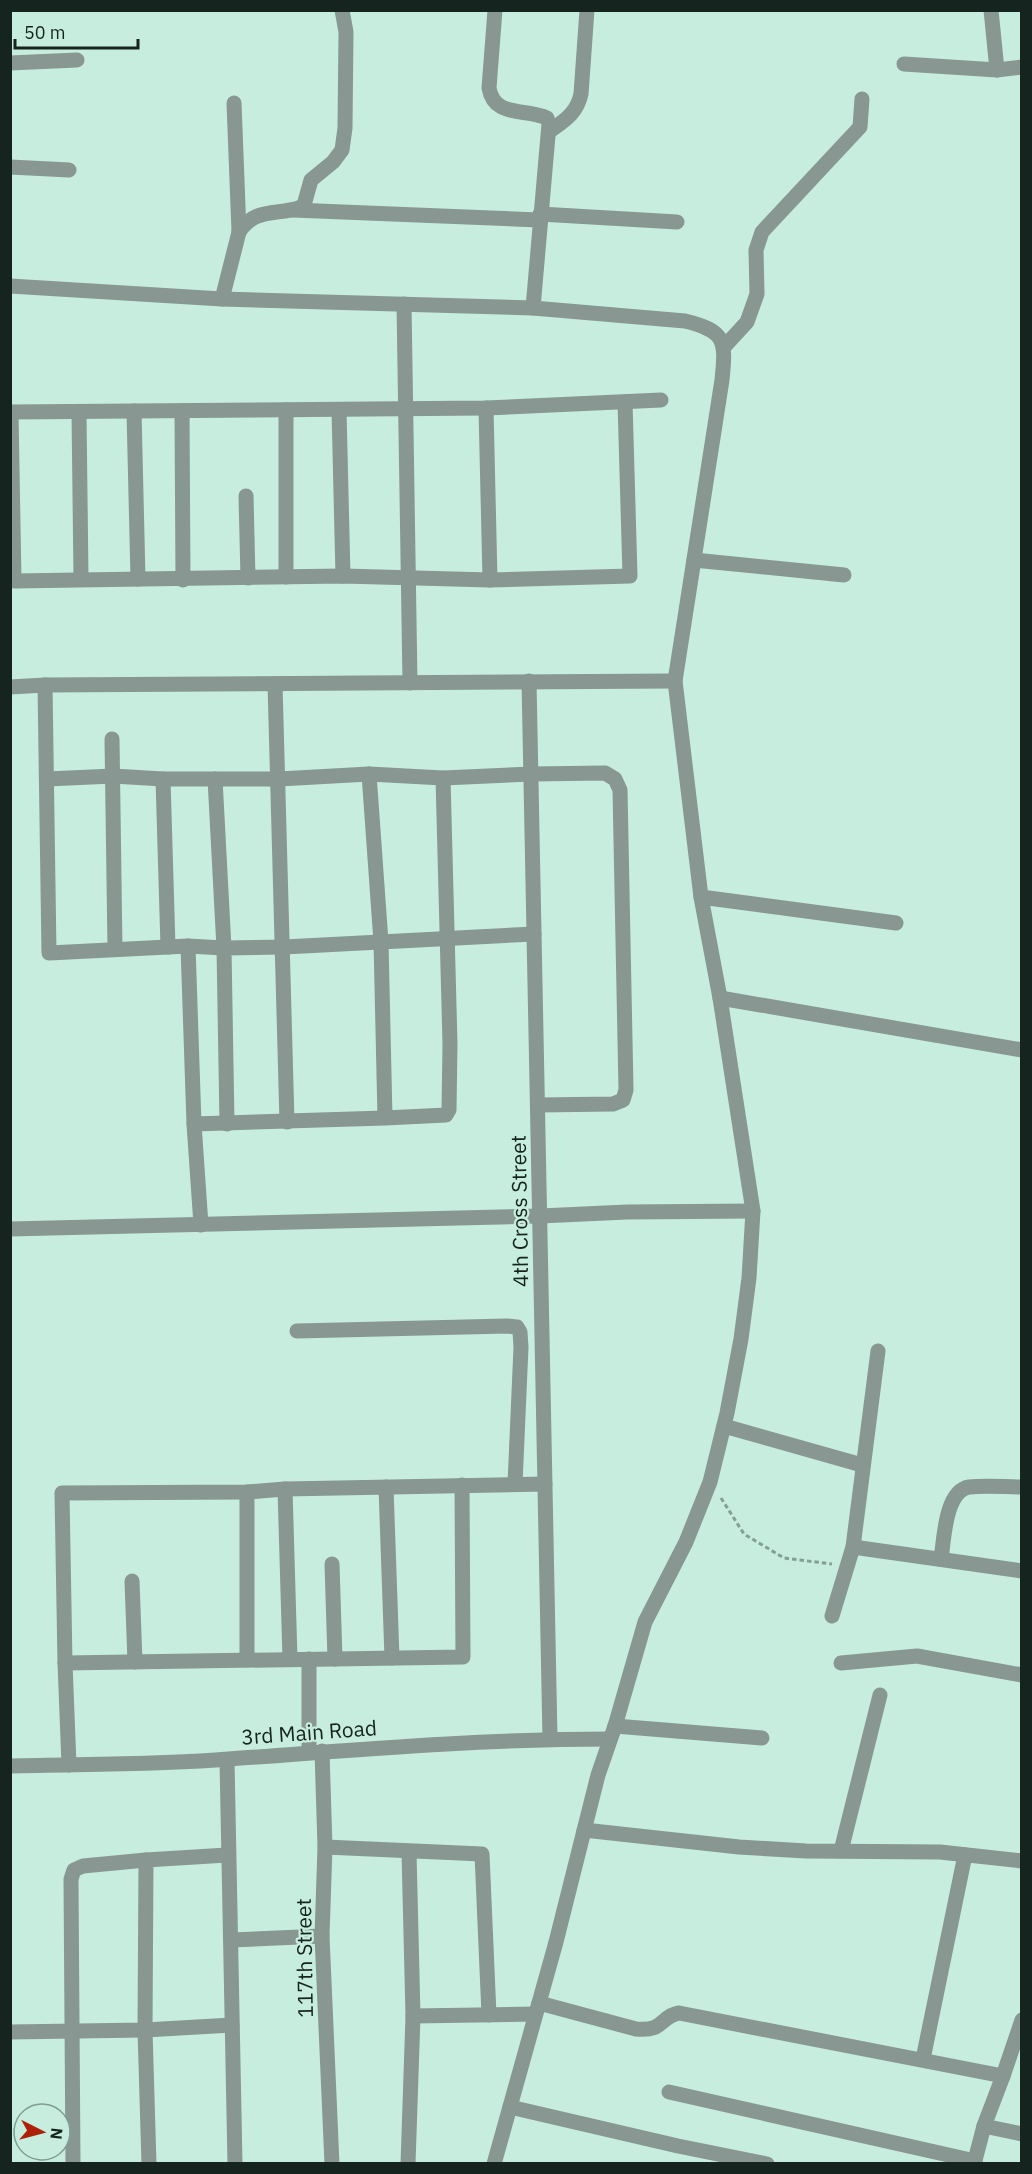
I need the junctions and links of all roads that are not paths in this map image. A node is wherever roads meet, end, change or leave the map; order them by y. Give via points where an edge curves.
1 (342, 10) edge
2 (495, 10) edge
3 (587, 10) edge
4 (991, 10) edge
5 (77, 60) dead end
6 (10, 63) edge
7 (904, 64) dead end
8 (1022, 67) edge
9 (997, 70) junction
10 (862, 99) dead end
11 (234, 103) dead end
12 (550, 131) junction
13 (10, 167) edge
14 (69, 170) dead end
15 (293, 210) junction
16 (539, 217) junction
17 (677, 222) dead end
18 (239, 231) junction
19 (10, 286) edge
20 (222, 299) junction
21 (404, 304) junction
22 (532, 308) junction
23 (724, 347) junction
24 (662, 400) dead end
25 (625, 402) junction
26 (486, 408) junction
27 (406, 409) junction
28 (286, 410) junction
29 (339, 410) junction
30 (134, 411) junction
31 (182, 411) junction
32 (11, 412) edge
33 (79, 412) junction
34 (246, 496) dead end
35 (694, 560) junction
36 (844, 575) dead end
37 (343, 576) junction
38 (286, 577) junction
39 (81, 578) junction
40 (248, 578) junction
41 (138, 579) junction
42 (408, 579) junction
43 (183, 580) junction
44 (490, 580) junction
45 (530, 681) junction
46 (675, 681) junction
47 (410, 683) junction
48 (275, 684) junction
49 (45, 685) junction
50 (10, 687) edge
51 (112, 739) dead end
52 (369, 774) junction
53 (531, 774) junction
54 (112, 776) junction
55 (443, 778) junction
56 (47, 779) junction
57 (164, 779) junction
58 (215, 779) junction
59 (279, 779) junction
60 (700, 897) junction
61 (896, 923) dead end
62 (534, 934) junction
63 (447, 937) junction
64 (381, 942) junction
65 (188, 946) junction
66 (284, 947) junction
67 (168, 948) junction
68 (224, 948) junction
69 (115, 949) junction
70 (720, 998) junction
71 (1022, 1050) edge
72 (538, 1105) junction
73 (386, 1118) junction
74 (287, 1122) junction
75 (194, 1124) junction
76 (227, 1124) junction
77 (753, 1211) junction
78 (540, 1216) junction
79 (201, 1225) junction
80 (10, 1229) edge
81 (297, 1331) dead end
82 (878, 1351) dead end
83 (724, 1426) junction
84 (862, 1466) junction
85 (545, 1484) junction
86 (462, 1485) junction
87 (515, 1485) junction
88 (386, 1487) junction
89 (1022, 1487) edge
90 (285, 1489) junction
91 (247, 1492) junction
92 (853, 1547) junction
93 (941, 1559) junction
94 (332, 1564) dead end
95 (1022, 1570) edge
96 (132, 1581) dead end
97 (832, 1616) dead end
98 (392, 1658) junction
99 (290, 1659) junction
100 (309, 1659) junction
101 (335, 1659) junction
102 (247, 1660) junction
103 (135, 1662) junction
104 (64, 1663) junction
105 (841, 1663) dead end
106 (1022, 1675) edge
107 (880, 1695) dead end
108 (612, 1732) junction
109 (762, 1738) dead end
110 (550, 1739) junction
111 (315, 1752) junction
112 (227, 1760) junction
113 (69, 1765) junction
114 (10, 1766) edge
115 (584, 1830) junction
116 (325, 1847) junction
117 (841, 1851) junction
118 (409, 1852) junction
119 (227, 1855) junction
120 (965, 1855) junction
121 (146, 1860) junction
122 (1022, 1861) edge
123 (322, 1936) junction
124 (231, 1940) junction
125 (537, 2009) junction
126 (489, 2015) junction
127 (413, 2016) junction
128 (1022, 2020) edge
129 (232, 2025) junction
130 (74, 2030) junction
131 (145, 2030) junction
132 (10, 2032) edge
133 (923, 2059) junction
134 (1003, 2076) junction
135 (669, 2092) dead end
136 (510, 2107) junction
137 (984, 2126) junction
138 (1022, 2134) edge
139 (974, 2162) edge
140 (73, 2163) edge
141 (149, 2163) edge
142 (235, 2163) edge
143 (332, 2163) edge
144 (408, 2163) edge
145 (494, 2163) edge
146 (767, 2163) edge

1 - 15 street via 346,32 342,150 311,180 304,205
2 - 12 street via 490,97 495,105 505,109 547,118
3 - 12 street via 578,106
4 - 9 street
5 - 6 street
7 - 9 street
8 - 9 street
10 - 23 street via 860,127 762,232 756,250 757,294 747,322
11 - 18 street
12 - 16 street
13 - 14 street
15 - 16 street
15 - 18 street via 252,218
16 - 17 street
16 - 22 street
18 - 20 street
19 - 20 street
20 - 21 street
21 - 22 street
21 - 27 street
22 - 23 street via 685,321 706,326
23 - 35 street
24 - 25 street
25 - 26 street
25 - 44 street via 630,576
26 - 27 street
26 - 44 street
27 - 29 street
27 - 42 street
28 - 29 street
28 - 31 street
28 - 38 street
29 - 37 street
30 - 31 street
30 - 33 street
30 - 41 street
31 - 43 street
32 - 33 street
32 - 39 street via 14,581
33 - 39 street
34 - 40 street
35 - 36 street
35 - 46 street
37 - 38 street
37 - 42 street
38 - 40 street
39 - 41 street
40 - 43 street
41 - 43 street
42 - 44 street
42 - 47 street
45 - 46 street
45 - 47 street
45 - 53 street, 4th Cross Street
46 - 60 street
47 - 48 street
48 - 49 street
48 - 59 street
49 - 50 street
49 - 56 street
51 - 54 street
52 - 55 street
52 - 59 street
52 - 64 street
53 - 55 street
53 - 62 street, 4th Cross Street
53 - 72 street via 605,773 615,779 620,790 626,1090 623,1100 613,1104
54 - 56 street
54 - 57 street
54 - 69 street
55 - 63 street
56 - 69 street via 49,953
57 - 58 street
57 - 67 street
58 - 59 street
58 - 68 street
59 - 66 street
60 - 61 street
60 - 70 street
62 - 63 street
62 - 72 street, 4th Cross Street
63 - 64 street
63 - 73 street via 449,1110 446,1115
64 - 66 street
64 - 73 street
65 - 67 street
65 - 68 street
65 - 75 street
66 - 68 street
66 - 74 street
67 - 69 street
68 - 76 street
70 - 71 street
70 - 77 street
72 - 78 street, 4th Cross Street
73 - 74 street
74 - 76 street
75 - 76 street
75 - 79 street
77 - 78 street
77 - 83 street via 741,1339
78 - 79 street
78 - 85 street, 4th Cross Street
79 - 80 street
81 - 87 street via 517,1327 521,1347
82 - 84 street
83 - 84 street
83 - 108 street via 710,1482 686,1542 645,1622
84 - 92 street
85 - 87 street
85 - 110 street, 4th Cross Street
86 - 87 street
86 - 88 street
86 - 98 street via 463,1657
88 - 90 street
88 - 98 street
89 - 93 street via 967,1487 956,1495 946,1522
90 - 91 street
90 - 99 street
91 - 102 street
91 - 104 street via 62,1493
92 - 93 street
92 - 97 street
93 - 95 street
94 - 101 street
96 - 103 street
98 - 101 street
99 - 100 street
99 - 102 street
100 - 101 street
100 - 111 street, 117th Street
102 - 103 street
103 - 104 street
104 - 113 street
105 - 106 street via 917,1656
107 - 117 street
108 - 109 street, 3rd Main Road
108 - 110 street, 3rd Main Road
108 - 115 street
110 - 111 street, 3rd Main Road
111 - 112 street, 3rd Main Road
111 - 116 street, 117th Street
112 - 113 street, 3rd Main Road
112 - 119 street
113 - 114 street, 3rd Main Road
115 - 117 street via 739,1847
115 - 125 street
116 - 118 street
116 - 123 street, 117th Street
117 - 120 street
118 - 126 street via 482,1854
118 - 127 street
119 - 121 street
119 - 124 street
120 - 122 street
120 - 133 street
121 - 130 street via 74,1870 70,1914
121 - 131 street
123 - 124 street
123 - 143 street, 117th Street
124 - 129 street
125 - 126 street
125 - 133 street via 636,2029 656,2028 679,2013
125 - 136 street
126 - 127 street
127 - 144 street
128 - 134 street
129 - 131 street
129 - 142 street
130 - 131 street
130 - 132 street
130 - 140 street
131 - 141 street
133 - 134 street
134 - 137 street
135 - 139 street
136 - 145 street
136 - 146 street
137 - 138 street
137 - 139 street

